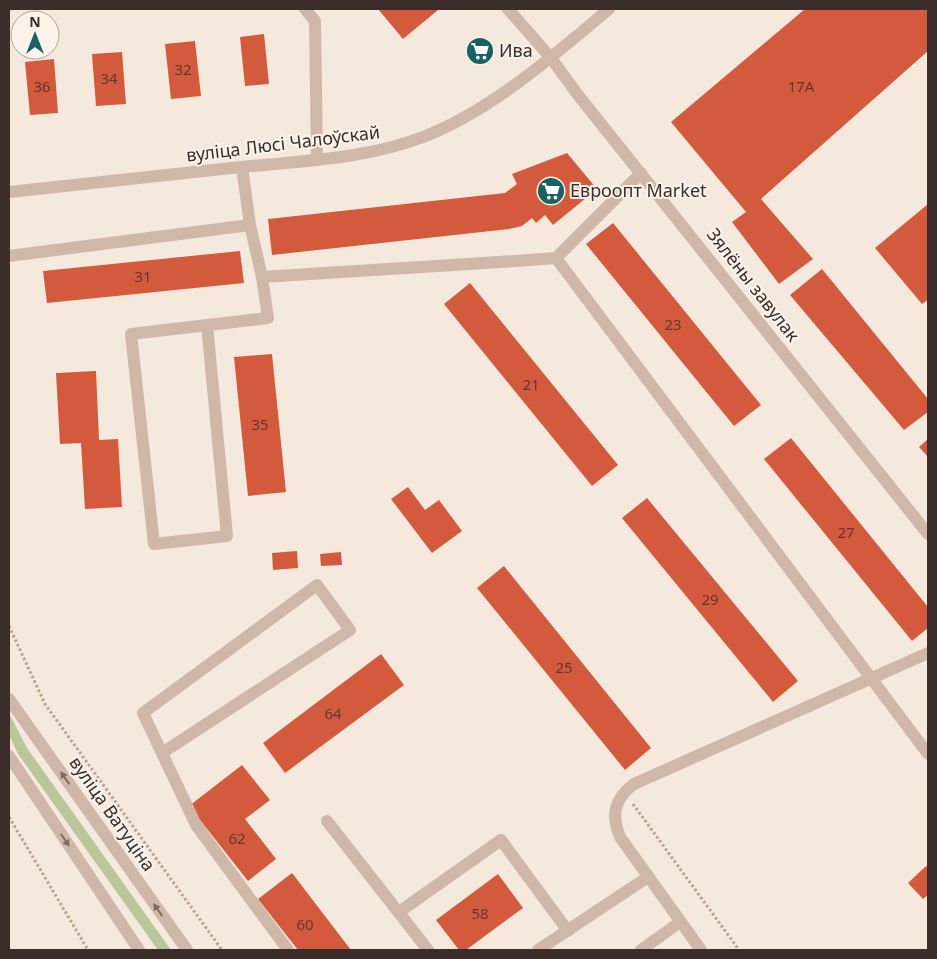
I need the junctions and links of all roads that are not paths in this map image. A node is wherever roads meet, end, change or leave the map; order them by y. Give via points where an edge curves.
1 (305, 9) edge
2 (508, 9) edge
3 (609, 9) edge
4 (551, 58) junction
5 (317, 160) junction
6 (242, 167) junction
7 (641, 173) junction
8 (9, 192) edge
9 (250, 225) junction
10 (9, 256) edge
11 (556, 258) junction
12 (262, 277) junction
13 (207, 325) junction
14 (928, 534) edge
15 (928, 653) edge
16 (871, 679) junction
17 (9, 699) edge
18 (162, 753) junction
19 (928, 754) edge
20 (9, 756) edge
21 (327, 821) dead end
22 (648, 877) junction
23 (398, 912) junction
24 (680, 922) junction
25 (568, 931) junction
26 (139, 950) edge
27 (186, 950) edge
28 (288, 950) edge
29 (428, 950) edge
30 (538, 950) edge
31 (641, 950) edge
32 (700, 950) edge

1 - 5 street via 315,21
2 - 4 street, Зялёны завулак
3 - 4 street, вуліца Люсі Чалоўскай
4 - 5 street, вуліца Люсі Чалоўскай via 468,115 425,136 389,149
4 - 7 street, Зялёны завулак
5 - 6 street, вуліца Люсі Чалоўскай
6 - 8 street, вуліца Люсі Чалоўскай
6 - 9 street
7 - 11 street
7 - 14 street, Зялёны завулак
9 - 10 street
9 - 12 street
11 - 12 street
11 - 16 street
12 - 13 street via 268,318
13 - 13 street via 131,334 154,544 227,536
15 - 16 street
16 - 19 street
16 - 22 street via 634,784 624,792 615,812 616,826
27 -> 17 street, вуліца Ватуціна
18 - 18 street via 143,713 317,584 350,630
18 - 28 street via 196,825
20 -> 26 street
21 - 23 street
22 - 24 street
22 - 25 street
23 - 25 street via 501,840
23 - 29 street
24 - 31 street
24 - 32 street
25 - 30 street

